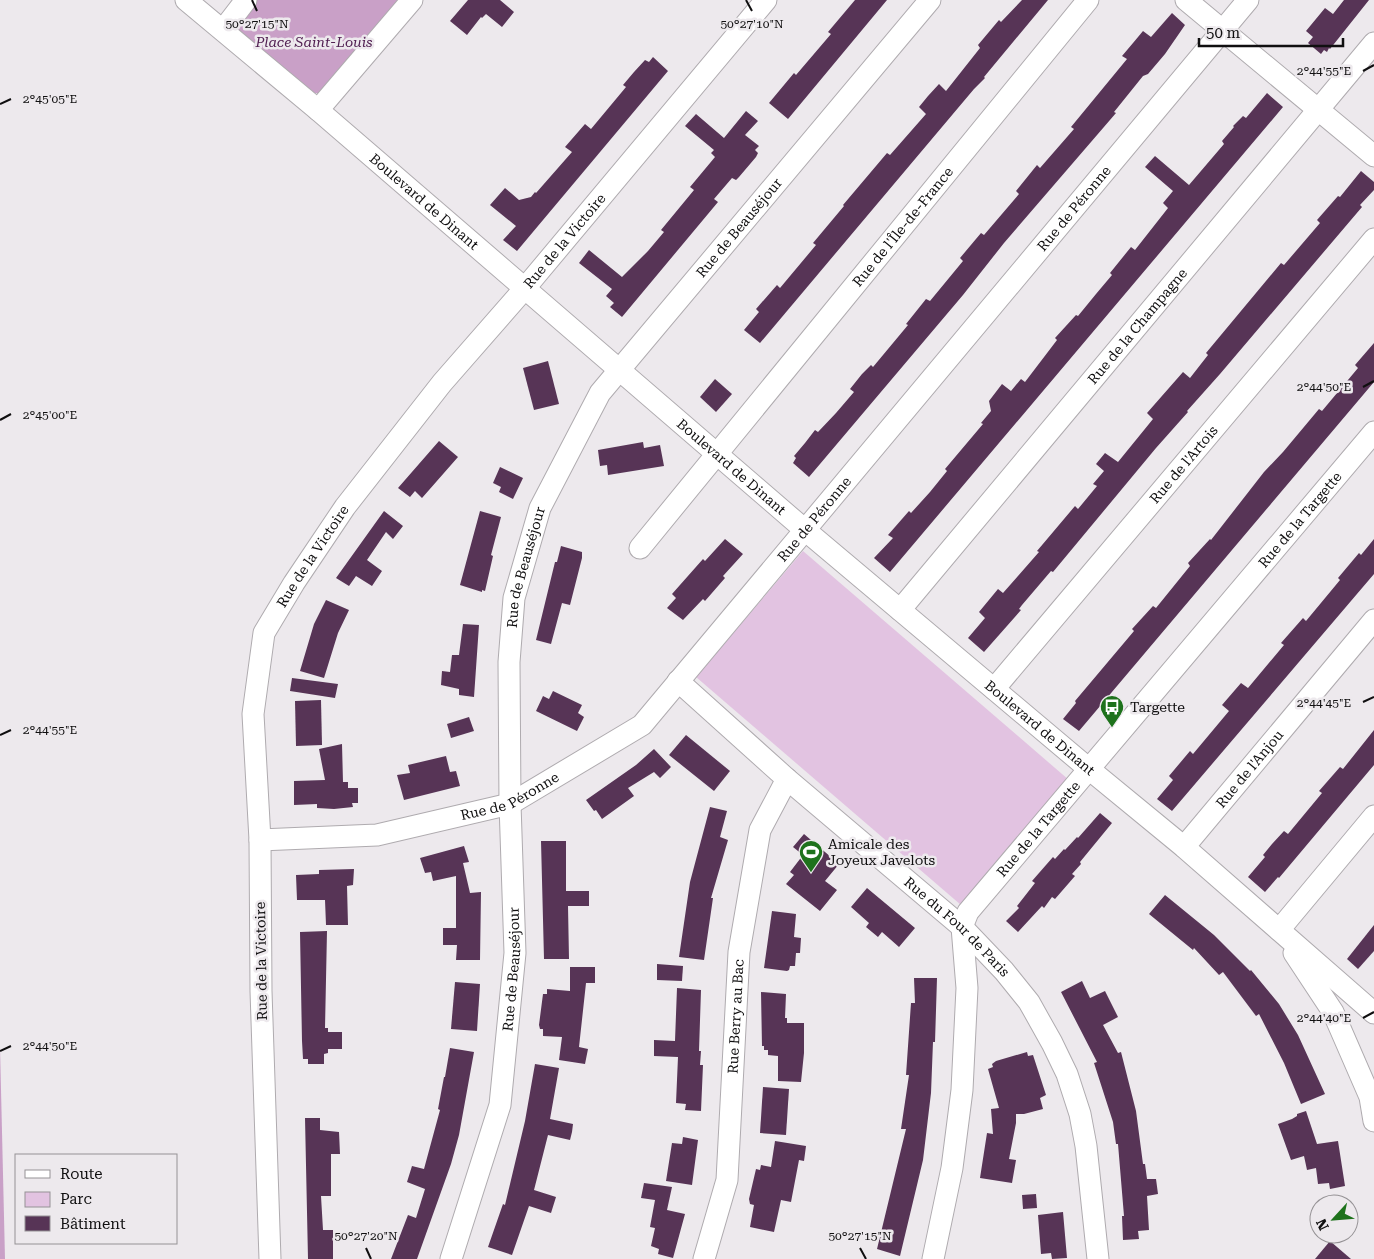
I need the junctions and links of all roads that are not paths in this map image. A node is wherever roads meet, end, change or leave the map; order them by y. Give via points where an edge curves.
1 (186, 0) edge
2 (246, 0) edge
3 (412, 0) edge
4 (766, 0) edge
5 (930, 0) edge
6 (1088, 0) edge
7 (1186, 0) edge
8 (1248, 0) edge
9 (223, 30) junction
10 (1222, 31) junction
11 (1374, 43) edge
12 (318, 110) junction
13 (1318, 110) junction
14 (1374, 156) edge
15 (1374, 240) edge
16 (525, 288) junction
17 (620, 370) junction
18 (1374, 432) edge
19 (717, 455) junction
20 (805, 530) junction
21 (640, 548) dead end
22 (900, 610) junction
23 (1374, 620) edge
24 (678, 681) junction
25 (994, 689) junction
26 (1089, 770) junction
27 (787, 779) junction
28 (510, 804) junction
29 (1374, 816) edge
30 (260, 840) junction
31 (1184, 846) junction
32 (962, 927) junction
33 (1278, 930) junction
34 (1372, 1008) edge
35 (1374, 1065) edge
36 (1366, 1086) junction
37 (1374, 1121) edge
38 (270, 1259) edge
39 (451, 1259) edge
40 (704, 1259) edge
41 (933, 1259) edge
42 (1098, 1259) edge

1 - 9 street, Boulevard de Dinant
2 - 9 street
3 - 12 street
4 - 16 street, Rue de la Victoire
5 - 17 street, Rue de Beauséjour
6 - 19 street, Rue de l'Île-de-France
7 - 10 street
8 - 10 street, Rue de Péronne
9 - 12 street, Boulevard de Dinant
10 - 13 street
10 - 20 street, Rue de Péronne
11 - 13 street, Rue de la Champagne
12 - 16 street, Boulevard de Dinant
13 - 14 street
13 - 22 street, Rue de la Champagne
15 - 25 street, Rue de l'Artois
16 - 17 street, Boulevard de Dinant
16 - 30 street, Rue de la Victoire via 442,382 345,507 264,632 253,714
17 - 19 street, Boulevard de Dinant
17 - 28 street, Rue de Beauséjour via 600,393 540,508 514,598 509,662
18 - 26 street, Rue de la Targette
19 - 20 street, Boulevard de Dinant
19 - 21 street, Rue de l'Île-de-France
20 - 22 street, Boulevard de Dinant
20 - 24 street, Rue de Péronne
22 - 25 street, Boulevard de Dinant
23 - 31 street, Rue de l'Anjou
24 - 27 street, Rue du Four de Paris
24 - 28 street, Rue de Péronne via 642,724
25 - 26 street, Boulevard de Dinant
26 - 31 street, Boulevard de Dinant
26 - 32 street, Rue de la Targette via 968,912
27 - 32 street, Rue du Four de Paris
27 - 40 street, Rue Berry au Bac via 760,830 738,952 727,1180
28 - 30 street, Rue de Péronne via 377,835
28 - 39 street, Rue de Beauséjour via 515,952 500,1105
29 - 33 street
30 - 38 street, Rue de la Victoire via 261,992
31 - 33 street, Boulevard de Dinant
32 - 41 street via 967,988 962,1090 952,1168
32 - 42 street, Rue du Four de Paris via 1029,1002 1067,1074 1086,1146
33 - 34 street, Boulevard de Dinant
33 - 36 street, Boulevard de Dinant via 1333,1012
35 - 36 street
36 - 37 street, Boulevard de Dinant

